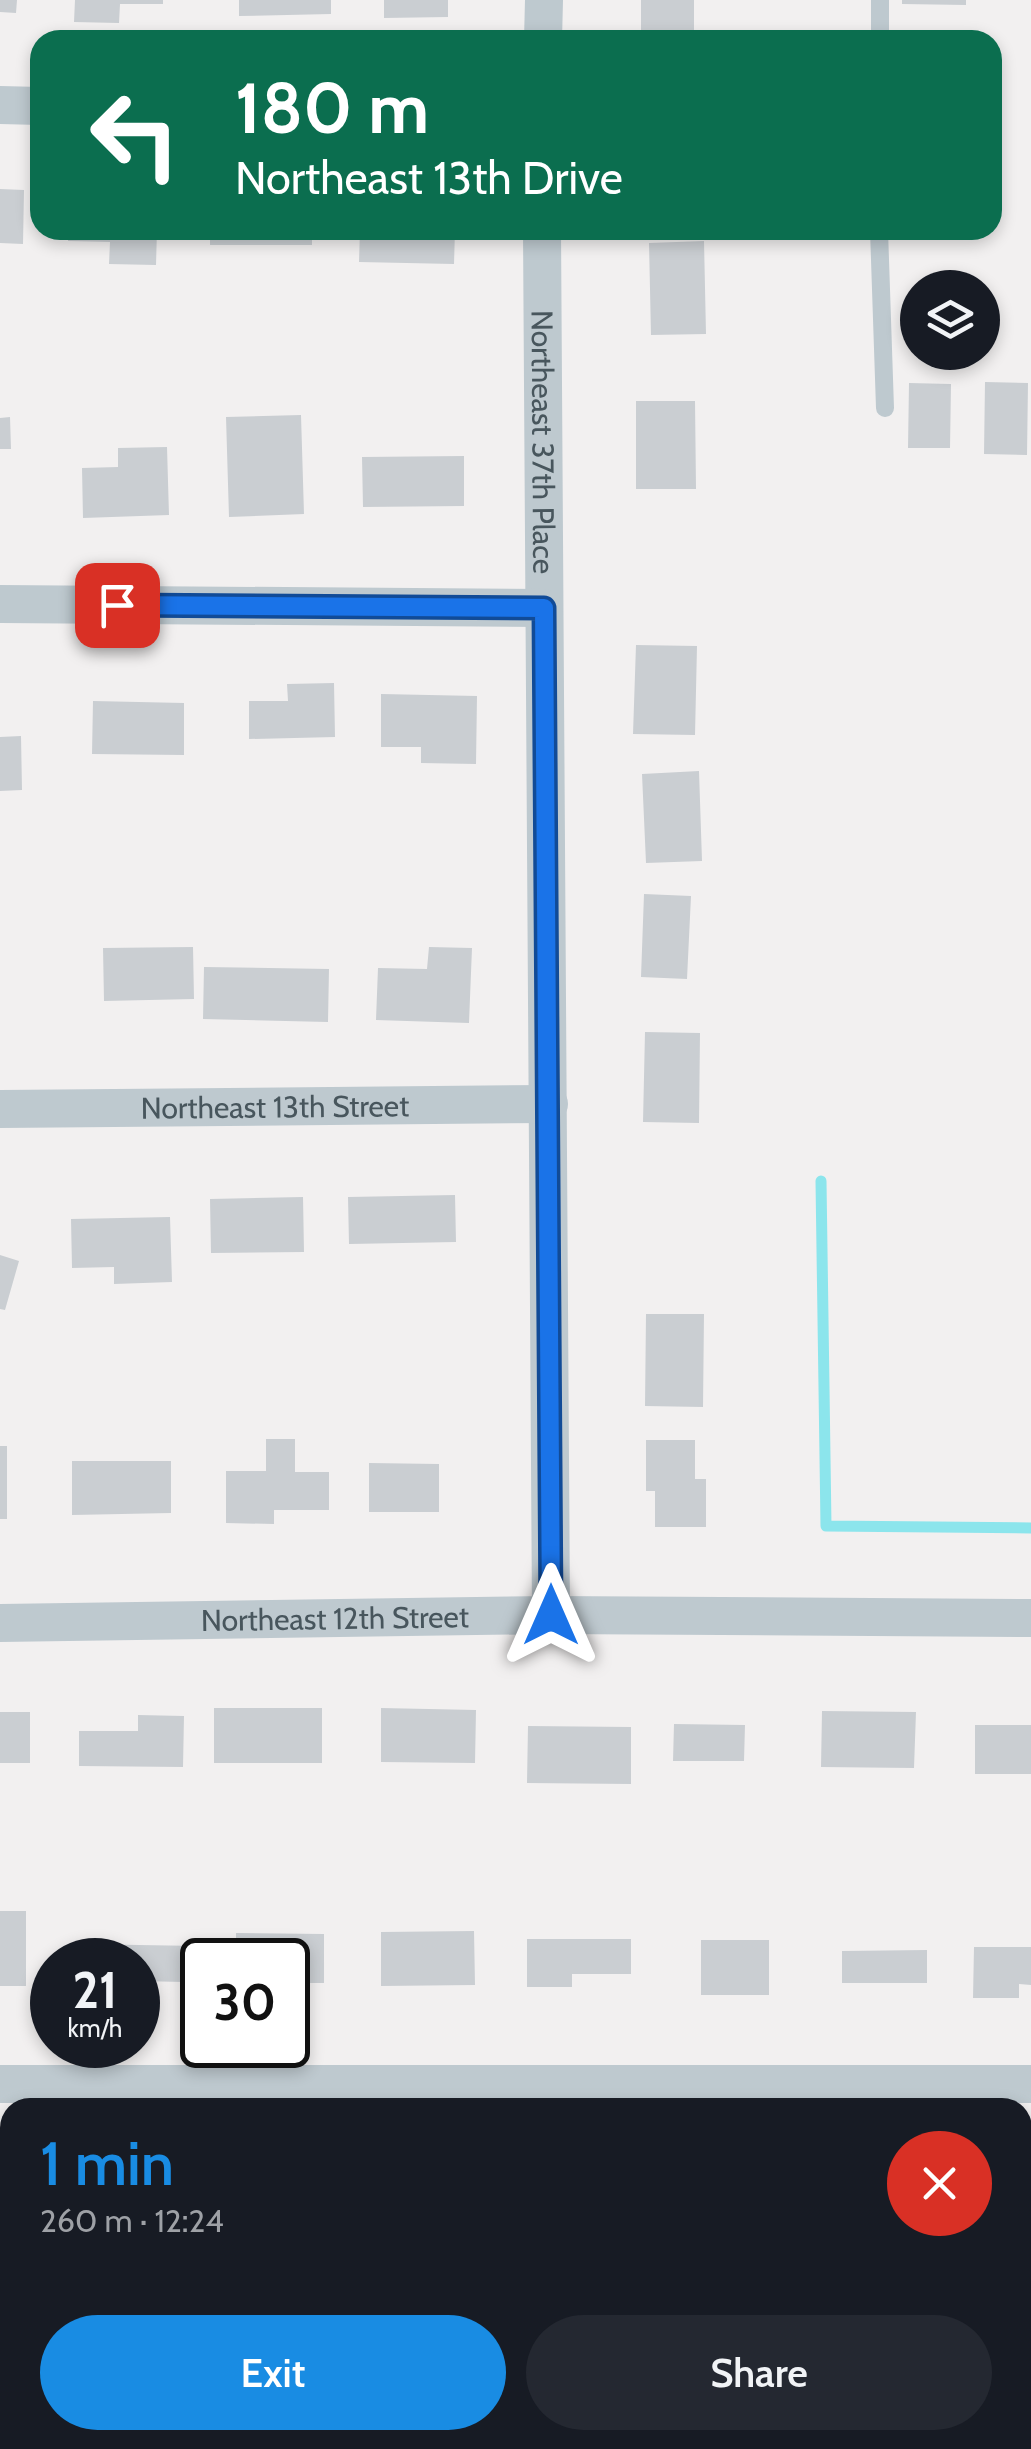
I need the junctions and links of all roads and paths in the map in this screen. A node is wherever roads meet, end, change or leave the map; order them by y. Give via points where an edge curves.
1 (544, 0) edge
2 (880, 0) edge
3 (543, 30) edge
4 (880, 30) edge
5 (0, 105) edge
6 (30, 106) edge
7 (542, 240) edge
8 (879, 240) edge
9 (885, 408) dead end
10 (0, 604) edge
11 (544, 608) junction
12 (549, 1104) junction
13 (0, 1108) edge
14 (551, 1615) junction
15 (1031, 1618) edge
16 (0, 1624) edge
17 (0, 2084) edge
18 (1031, 2084) edge

1 - 3 street
2 - 4 lane
5 - 6 street
7 - 11 street, Northeast 37th Place
8 - 9 lane
10 - 11 street
11 - 12 street, Northeast 37th Place
12 - 13 street, Northeast 13th Street
12 - 14 street, Northeast 37th Place
14 - 15 street, Northeast 12th Street
14 - 16 street, Northeast 12th Street
17 - 18 street

